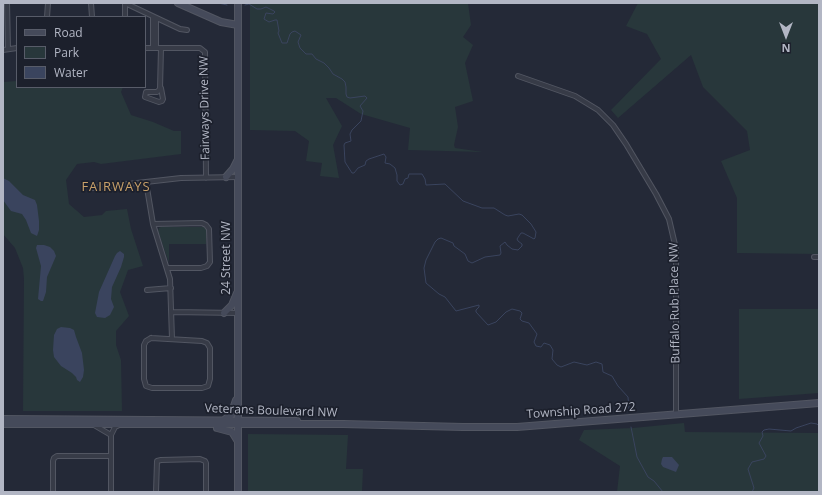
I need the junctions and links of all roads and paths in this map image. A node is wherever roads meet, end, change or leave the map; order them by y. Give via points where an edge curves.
1 (7, 3) edge
2 (48, 3) edge
3 (91, 3) edge
4 (125, 3) edge
5 (178, 3) edge
6 (238, 3) edge
7 (5, 10) edge
8 (47, 16) edge
9 (92, 16) edge
10 (125, 16) edge
11 (155, 18) junction
12 (238, 25) junction
13 (187, 30) dead end
14 (16, 48) edge
15 (146, 48) edge
16 (157, 48) junction
17 (5, 50) edge
18 (518, 76) dead end
19 (161, 88) junction
20 (238, 158) junction
21 (238, 177) junction
22 (206, 178) junction
23 (226, 178) junction
24 (146, 182) junction
25 (93, 188) dead end
26 (153, 224) junction
27 (167, 268) junction
28 (171, 288) junction
29 (147, 290) dead end
30 (238, 290) junction
31 (172, 312) junction
32 (224, 313) junction
33 (238, 313) junction
34 (172, 339) junction
35 (238, 392) junction
36 (819, 403) edge
37 (676, 415) junction
38 (3, 419) edge
39 (224, 420) junction
40 (238, 423) junction
41 (3, 424) edge
42 (343, 424) joint
43 (93, 425) junction
44 (119, 425) junction
45 (202, 425) junction
46 (111, 435) junction
47 (238, 443) junction
48 (111, 456) junction
49 (53, 492) edge
50 (111, 492) edge
51 (156, 492) edge
52 (206, 492) edge
53 (238, 492) edge

1 - 7 street
2 - 8 street
3 - 9 street
4 - 10 street
4 - 11 street
5 - 12 main road via 221,22
6 - 12 main road, 24 Street NW
7 - 17 street
11 - 13 street
11 - 16 street
12 - 20 main road, 24 Street NW
14 - 17 street
15 - 16 street, Fairways Drive NW
16 - 19 street
16 - 22 street, Fairways Drive NW via 200,48 205,52
18 - 37 street, Buffalo Rub Place NW via 575,96 598,110 613,125 626,144 669,219 676,249
19 - 19 street via 162,101 145,97 146,92 156,92
20 - 21 main road, 24 Street NW
20 - 23 main road
21 - 23 street
21 - 30 main road, 24 Street NW
22 - 23 street
22 - 24 street
24 - 25 street
24 - 26 street
26 - 27 street
26 - 27 street via 202,223 209,229 210,262 207,266
27 - 28 street
28 - 29 street
28 - 31 street
30 - 32 main road via 232,305
30 - 33 main road, 24 Street NW
31 - 32 street
31 - 34 street
32 - 33 street
33 - 35 main road, 24 Street NW
34 - 34 street via 202,341 209,345 208,386 146,386 146,341 151,338
35 - 39 main road via 231,415
35 - 40 main road, 24 Street NW
36 - 37 main road, Township Road 272
37 - 42 main road, Township Road 272 via 517,427
38 - 39 main road, Veterans Boulevard NW
39 - 40 main road, Veterans Boulevard NW
40 - 42 main road, Veterans Boulevard NW via 302,421
40 - 45 main road, Veterans Boulevard NW
40 - 47 main road, 24 Street NW
41 - 43 main road, Veterans Boulevard NW
43 - 44 main road, Veterans Boulevard NW
43 - 46 street
44 - 45 main road, Veterans Boulevard NW
44 - 46 street
45 - 47 main road via 230,431 235,434
46 - 48 street
47 - 53 main road, 24 Street NW
48 - 49 street via 54,458
48 - 50 street
51 - 52 street via 158,460 205,461

